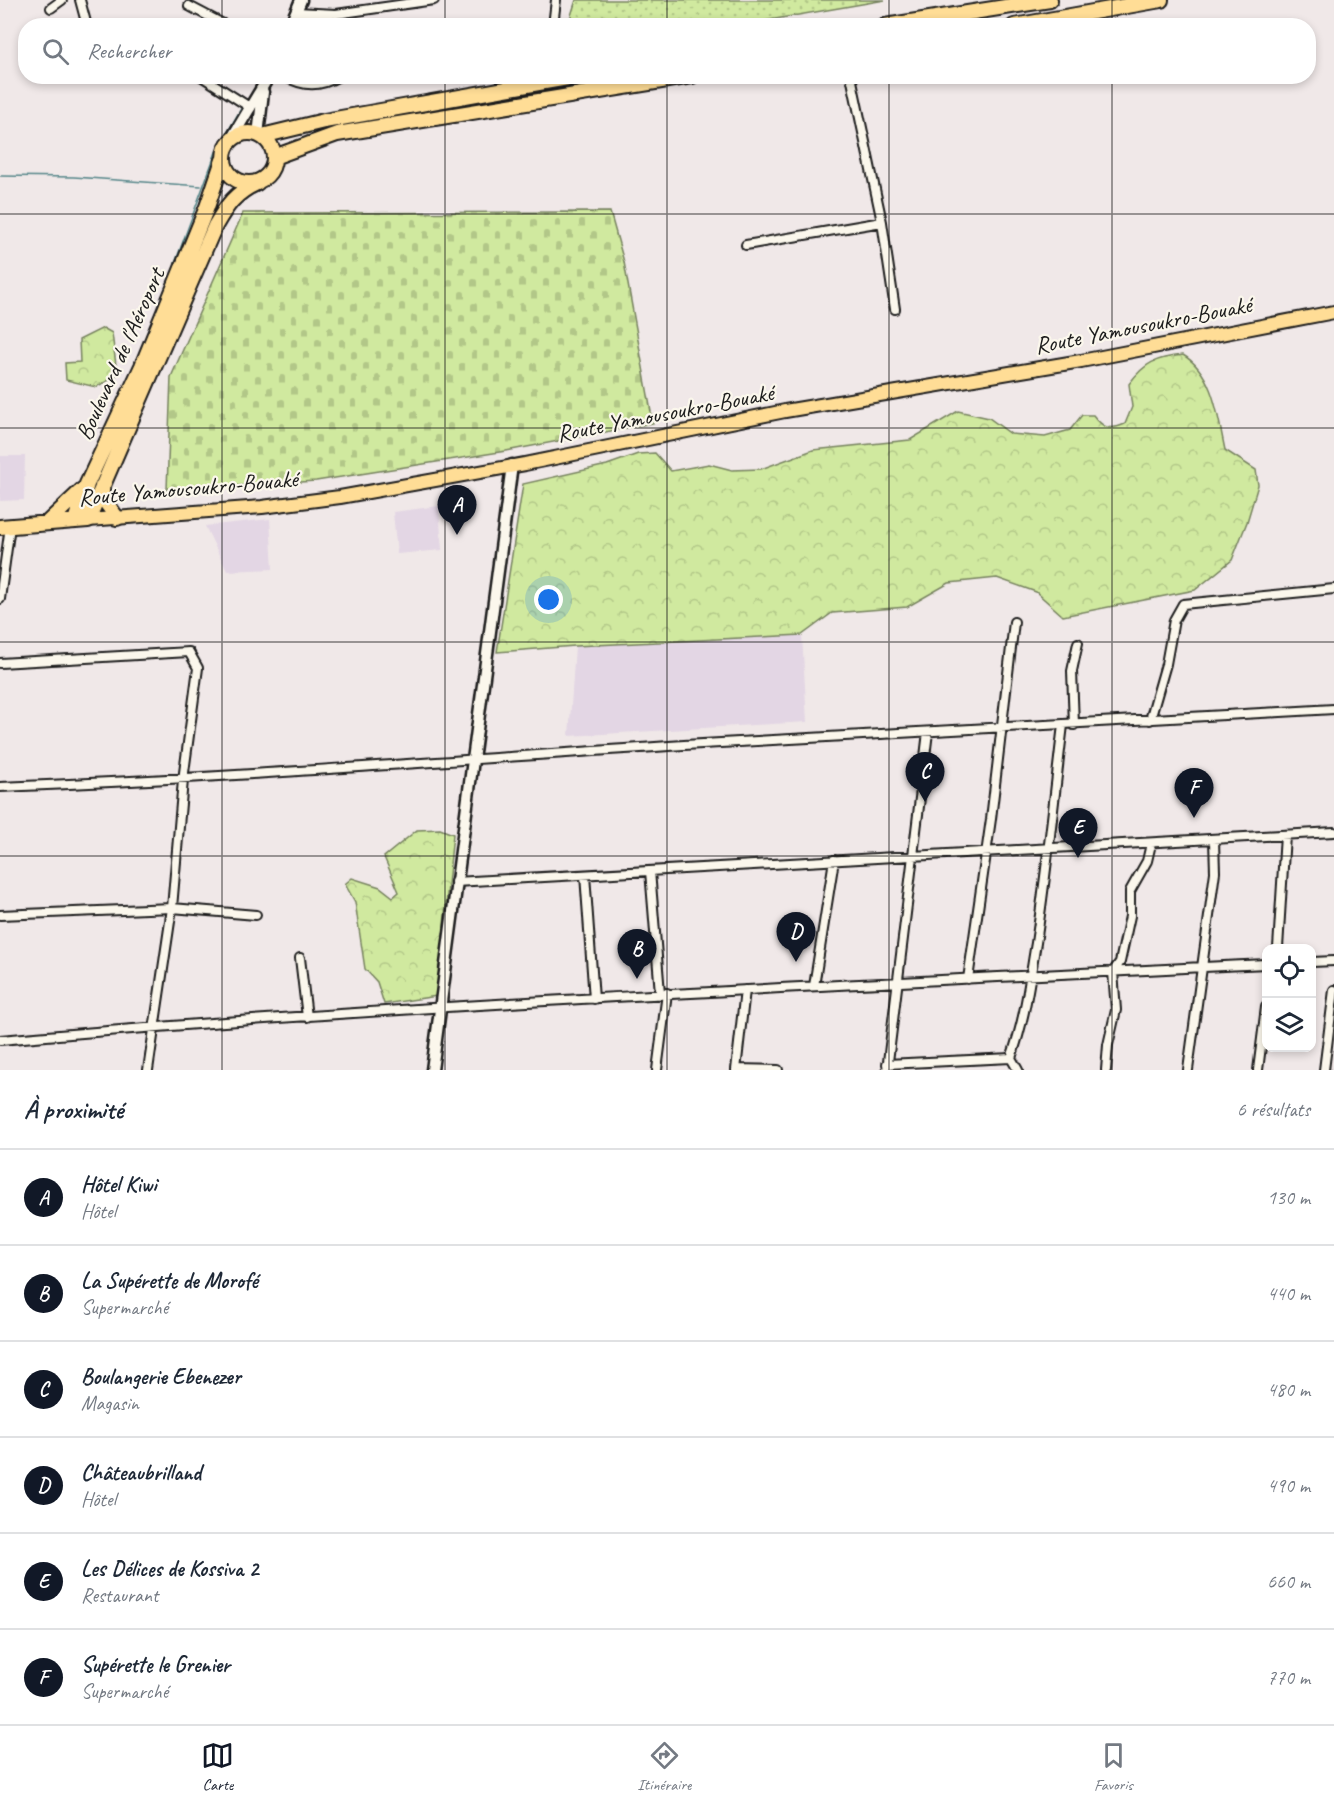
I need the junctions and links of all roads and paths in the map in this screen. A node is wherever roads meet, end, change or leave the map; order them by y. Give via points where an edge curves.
1 (62, 0) edge
2 (80, 0) edge
3 (300, 0) edge
4 (434, 0) edge
5 (556, 0) edge
6 (1050, 0) edge
7 (1161, 0) edge
8 (189, 6) dead end
9 (51, 8) dead end
10 (296, 12) junction
11 (85, 18) edge
12 (212, 18) edge
13 (293, 18) edge
14 (554, 18) edge
15 (936, 18) edge
16 (1059, 18) edge
17 (214, 84) edge
18 (265, 84) edge
19 (304, 84) edge
20 (320, 84) edge
21 (533, 84) edge
22 (643, 84) edge
23 (853, 84) edge
24 (263, 89) junction
25 (251, 108) junction
26 (260, 136) junction
27 (230, 141) junction
28 (274, 157) junction
29 (223, 160) junction
30 (257, 183) junction
31 (882, 222) junction
32 (746, 245) dead end
33 (895, 309) dead end
34 (1334, 312) edge
35 (512, 465) junction
36 (94, 485) junction
37 (117, 518) junction
38 (81, 520) junction
39 (47, 523) junction
40 (5, 526) edge
41 (1334, 589) edge
42 (0, 599) edge
43 (1014, 622) dead end
44 (1078, 643) dead end
45 (0, 663) edge
46 (1334, 709) edge
47 (1150, 720) junction
48 (1063, 725) junction
49 (1074, 725) junction
50 (1000, 728) junction
51 (928, 732) junction
52 (472, 759) junction
53 (183, 780) junction
54 (0, 787) edge
55 (1334, 832) edge
56 (1286, 835) junction
57 (1214, 840) junction
58 (1151, 844) junction
59 (1051, 848) junction
60 (985, 851) junction
61 (913, 855) junction
62 (834, 860) junction
63 (650, 871) junction
64 (585, 875) junction
65 (455, 882) junction
66 (172, 908) junction
67 (0, 915) edge
68 (256, 915) dead end
69 (1278, 944) edge
70 (300, 958) dead end
71 (1334, 961) edge
72 (1316, 962) edge
73 (1262, 964) edge
74 (1200, 968) junction
75 (1113, 972) junction
76 (1031, 975) junction
77 (968, 979) junction
78 (897, 982) junction
79 (814, 986) junction
80 (745, 990) junction
81 (1334, 990) edge
82 (664, 993) junction
83 (594, 999) junction
84 (440, 1010) junction
85 (307, 1017) junction
86 (153, 1027) junction
87 (1262, 1038) edge
88 (0, 1040) edge
89 (1011, 1058) junction
90 (948, 1066) edge
91 (887, 1067) edge
92 (736, 1069) edge
93 (148, 1070) edge
94 (432, 1070) edge
95 (657, 1070) edge
96 (778, 1070) edge
97 (1018, 1070) edge
98 (1106, 1070) edge
99 (1188, 1070) edge
100 (1258, 1070) edge
101 (1324, 1070) edge

1 - 9 street
2 - 11 street
3 - 10 street
4 - 10 street via 336,15
5 - 14 street
6 - 15 highway
7 - 16 highway
8 - 12 street
10 - 13 street
17 - 25 street
18 - 24 street
19 - 20 street
21 - 26 highway
22 - 28 highway via 337,134
23 - 31 street
24 - 25 street
24 - 26 street
25 - 27 street
26 - 27 highway via 245,133
26 - 28 highway via 268,142
27 - 29 highway
28 - 30 highway via 270,173
29 - 30 highway via 234,180
29 - 36 highway, Boulevard de l'Aéroport
30 - 36 highway, Boulevard de l'Aéroport via 230,200 215,226 153,375
31 - 32 street
31 - 33 street
34 - 35 main road, Route Yamousoukro-Bouaké via 1081,361 785,411
35 - 37 main road, Route Yamousoukro-Bouaké via 273,506
35 - 52 street
36 - 37 highway
36 - 38 highway, Boulevard de l'Aéroport
36 - 39 highway
37 - 38 main road, Route Yamousoukro-Bouaké
38 - 39 highway, Route Yamousoukro-Bouaké
39 - 40 highway, Route Yamousoukro-Bouaké
40 - 42 street
41 - 47 street via 1183,604 1174,620
43 - 50 street
44 - 49 street via 1071,671
45 - 53 street via 189,652 198,668
46 - 47 street
47 - 49 street
48 - 49 street
48 - 50 street
48 - 59 street
50 - 51 street
50 - 60 street
51 - 52 street
51 - 61 street
52 - 53 street
52 - 65 street
53 - 54 street
53 - 66 street
55 - 56 street
56 - 57 street
56 - 69 street
57 - 58 street
57 - 74 street via 1215,872
58 - 59 street
58 - 75 street via 1147,861 1130,891 1130,916 1120,962
59 - 60 street
59 - 76 street
60 - 61 street
60 - 77 street
61 - 62 street
61 - 78 street
62 - 63 street
62 - 79 street
63 - 64 street
63 - 82 street
64 - 65 street
64 - 83 street
65 - 84 street
66 - 67 street
66 - 68 street
66 - 86 street
70 - 85 street
71 - 72 street
73 - 74 street
74 - 75 street
74 - 99 street
75 - 76 street
75 - 98 street via 1116,1010
76 - 77 street
76 - 89 street via 1026,1015
77 - 78 street
78 - 79 street
78 - 91 street
79 - 80 street
80 - 82 street
80 - 92 street
81 - 101 street
82 - 83 street
82 - 95 street
83 - 84 street
84 - 85 street
84 - 94 street
85 - 86 street
86 - 88 street
86 - 93 street
87 - 100 street
89 - 90 street
89 - 97 street
90 - 91 street
92 - 96 street

